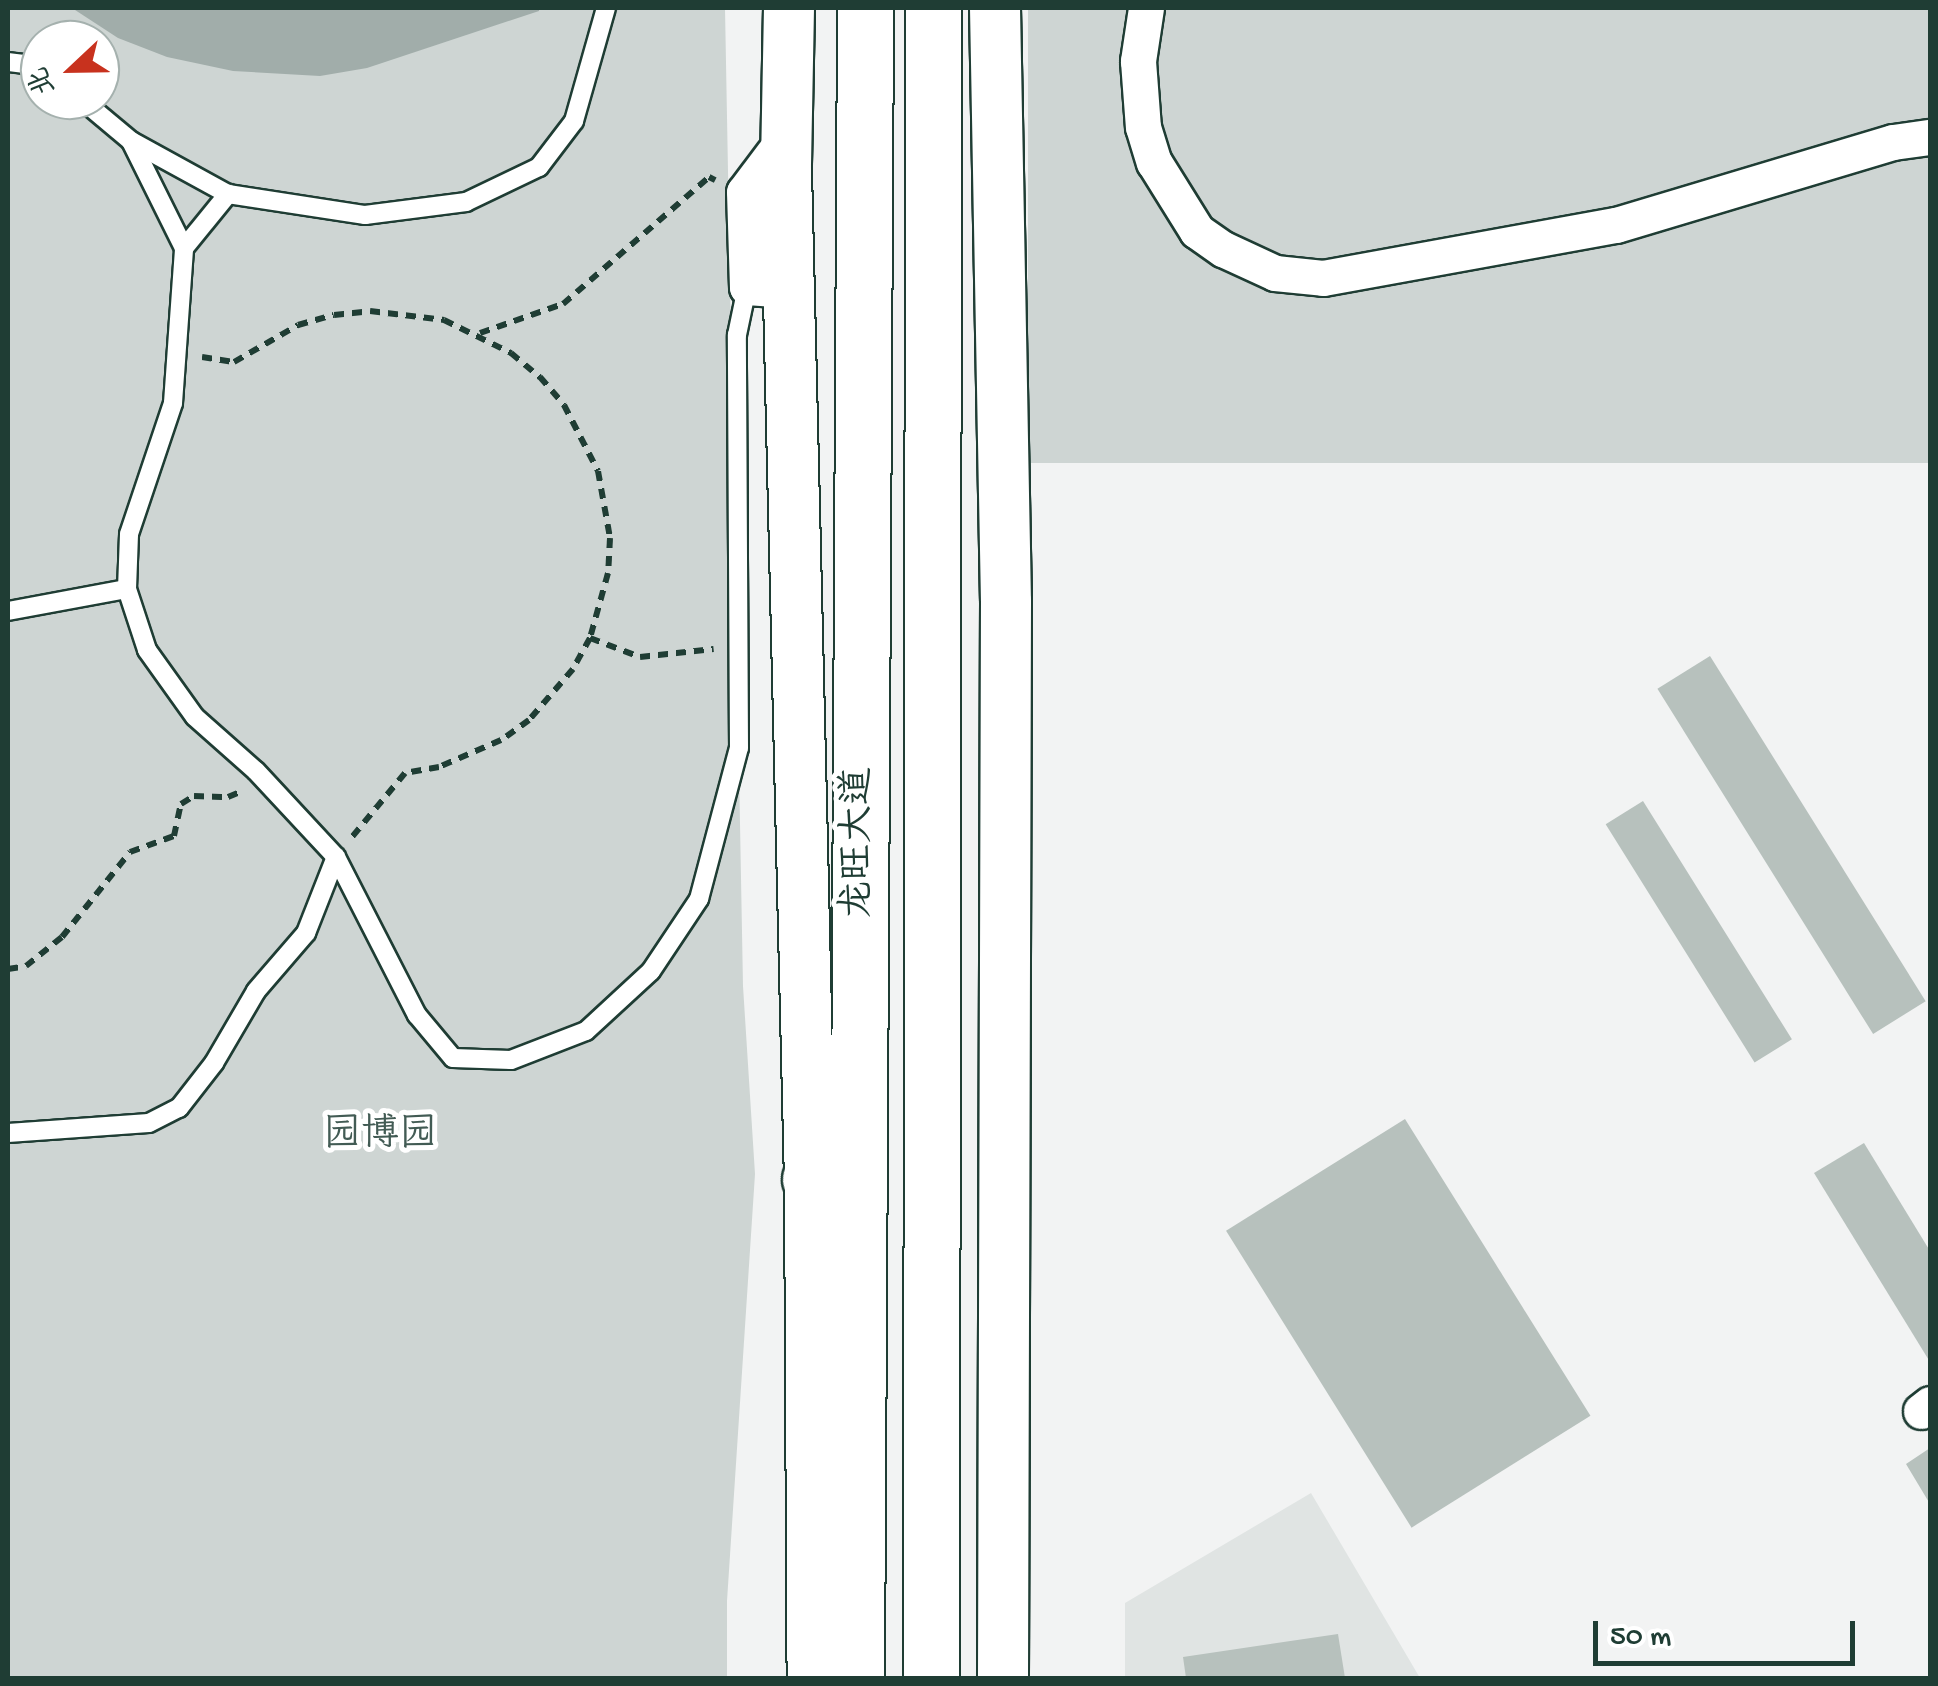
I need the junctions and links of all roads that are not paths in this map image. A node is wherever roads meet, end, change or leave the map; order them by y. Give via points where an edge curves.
1 (606, 8) edge
2 (789, 8) edge
3 (865, 8) edge
4 (934, 8) edge
5 (994, 8) edge
6 (1146, 8) edge
7 (105, 120) edge
8 (787, 135) junction
9 (1930, 137) edge
10 (130, 141) junction
11 (228, 194) junction
12 (184, 248) junction
13 (768, 289) junction
14 (127, 588) junction
15 (8, 611) edge
16 (336, 857) junction
17 (8, 1133) edge
18 (810, 1179) junction
19 (858, 1274) junction
20 (813, 1678) edge
21 (856, 1678) edge
22 (931, 1678) edge
23 (1003, 1678) edge

1 - 11 lane via 574,122 539,168 466,202 366,215
2 - 8 street
3 - 19 highway, 龙旺大道
4 - 22 highway, 龙旺大道
5 - 23 street via 1006,602
6 - 9 street via 1138,61 1142,127 1154,162 1197,231 1275,273 1323,278 1616,225 1892,142
7 - 10 lane
8 - 13 street
8 - 13 street via 744,192
10 - 11 lane
10 - 12 lane
11 - 12 lane
12 - 14 lane via 173,403 129,534
13 - 16 lane via 737,335 739,748 699,899 651,971 586,1031 511,1060 453,1058 417,1016
13 - 18 street
14 - 15 lane
14 - 16 lane via 148,650 195,717
16 - 17 lane via 306,933 256,991 214,1064 179,1108 149,1122
18 - 19 highway
18 - 20 street
19 - 21 highway, 龙旺大道

